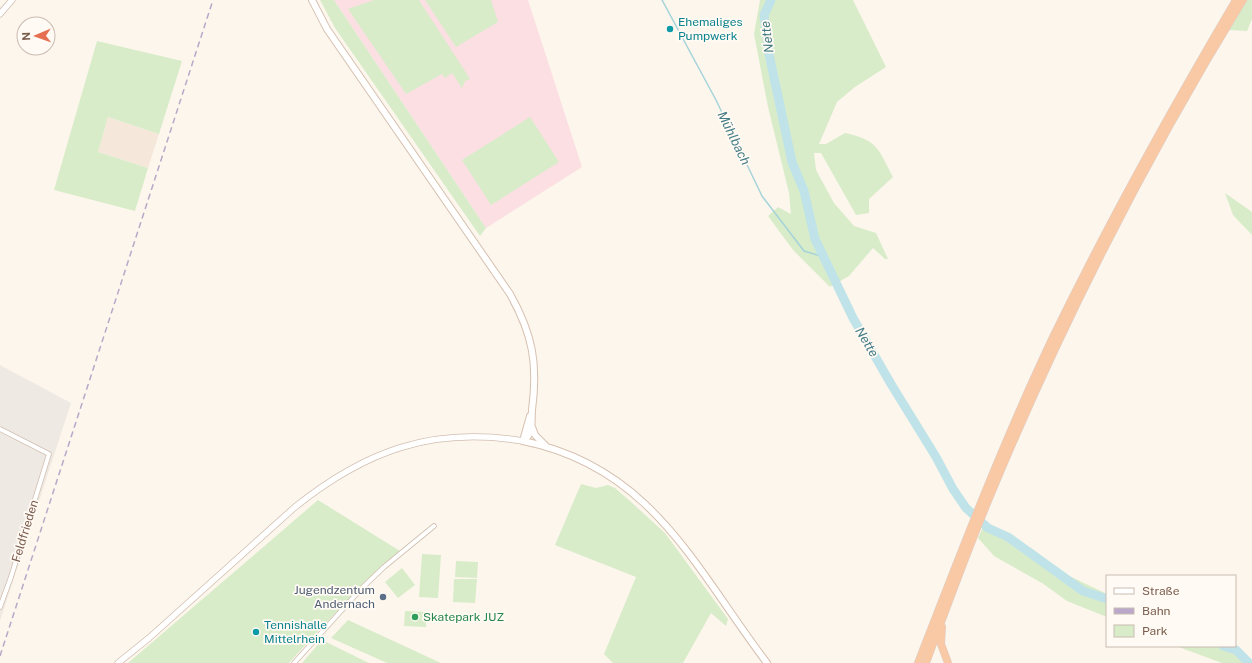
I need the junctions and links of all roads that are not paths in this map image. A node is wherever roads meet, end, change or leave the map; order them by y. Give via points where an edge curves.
1 (12, 0) edge
2 (312, 0) edge
3 (1236, 0) edge
4 (1243, 0) edge
5 (0, 14) edge
6 (532, 411) junction
7 (532, 426) junction
8 (0, 429) edge
9 (523, 441) junction
10 (546, 446) junction
11 (986, 498) junction
12 (434, 526) dead end
13 (965, 548) junction
14 (0, 607) edge
15 (944, 615) junction
16 (118, 663) edge
17 (294, 663) edge
18 (767, 663) edge
19 (918, 663) edge
20 (926, 663) edge
21 (948, 663) edge

1 - 5 street
2 - 6 main road via 327,29 521,313 534,357
3 - 11 highway via 1181,92 1111,220 1054,337
4 - 11 highway via 1187,95 1117,223
6 - 7 main road
6 - 9 main road
7 - 9 main road via 529,436
7 - 10 main road via 535,435
8 - 14 street, Feldfrieden via 49,454
9 - 10 main road
9 - 16 street via 483,436 429,440 390,450 353,466 295,507
10 - 18 main road via 573,455 598,468 647,505 681,542
11 - 13 highway
12 - 17 street via 361,589
13 - 15 highway
13 - 19 highway
15 - 20 highway
15 - 21 highway via 941,644

